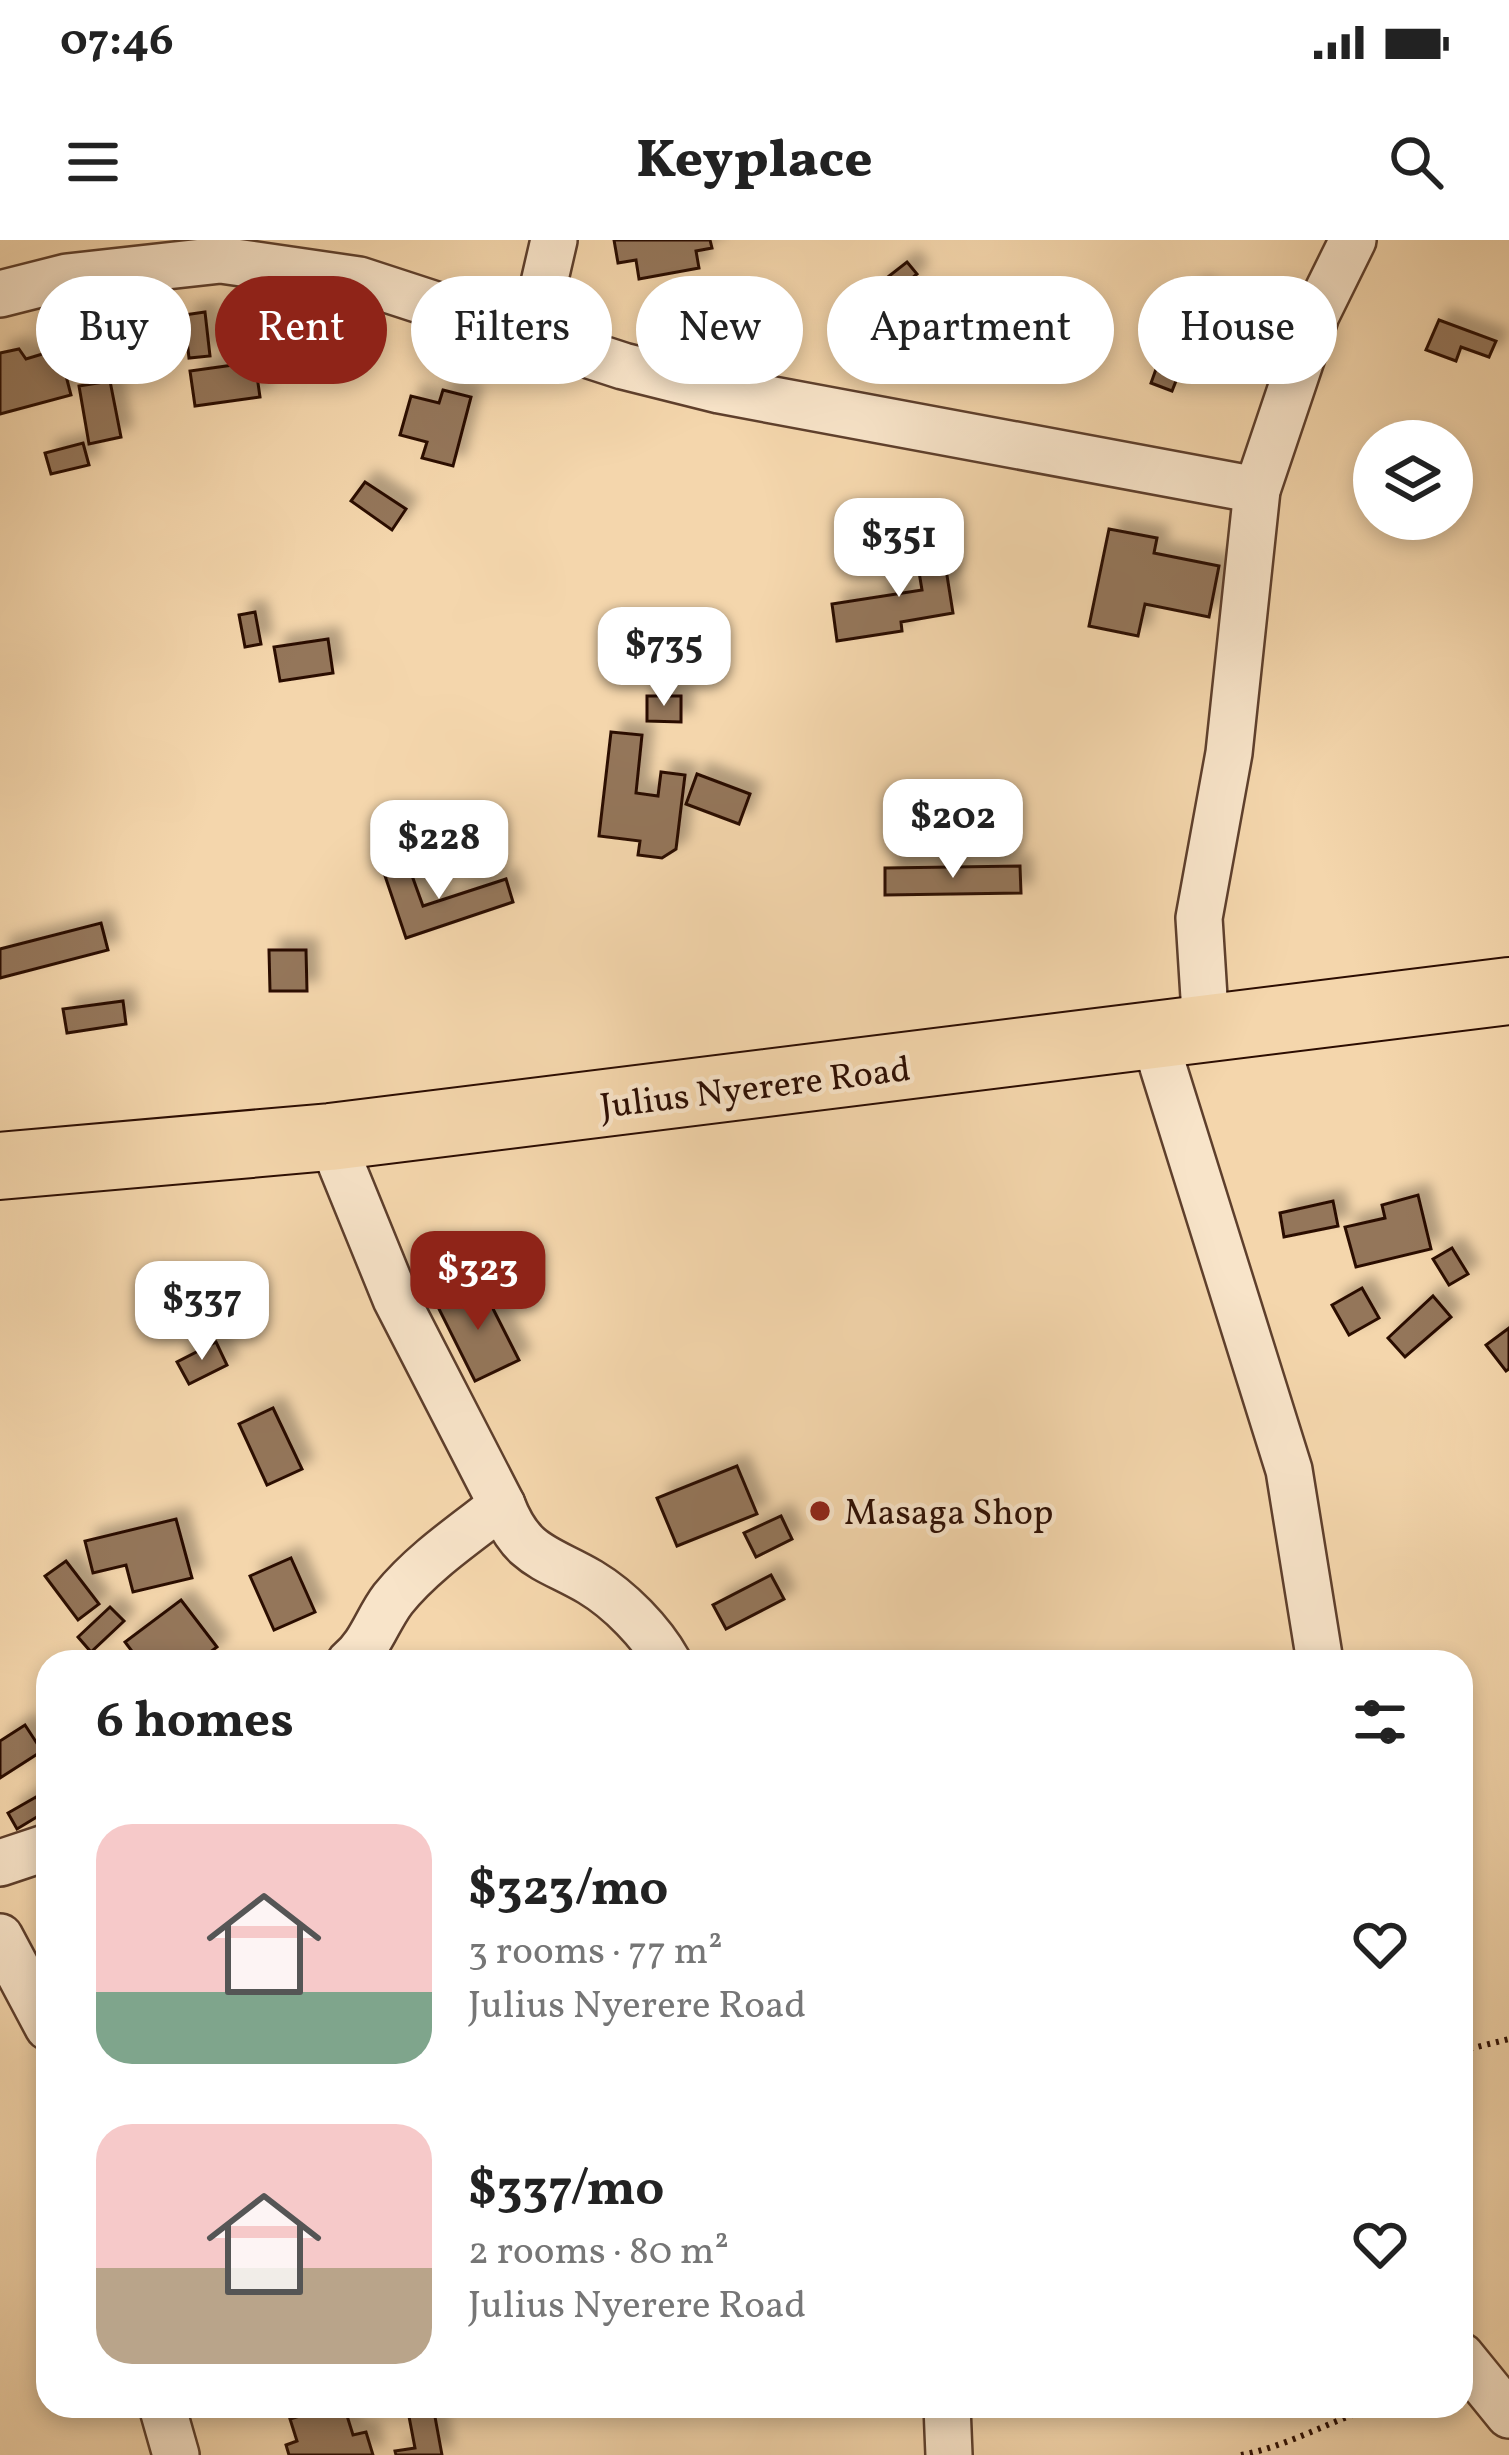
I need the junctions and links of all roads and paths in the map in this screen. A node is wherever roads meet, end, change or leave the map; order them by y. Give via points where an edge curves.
1 (554, 240) edge
2 (1353, 240) edge
3 (546, 276) edge
4 (0, 294) edge
5 (411, 297) edge
6 (612, 362) edge
7 (1257, 490) junction
8 (1509, 991) edge
9 (1180, 1033) junction
10 (330, 1138) junction
11 (0, 1166) edge
12 (502, 1505) junction
13 (365, 1650) edge
14 (661, 1650) edge
15 (1319, 1650) edge
16 (36, 1851) edge
17 (0, 1863) edge
18 (0, 1937) edge
19 (36, 2004) edge
20 (1509, 2039) edge
21 (1473, 2048) edge
22 (1473, 2371) edge
23 (1509, 2415) edge
24 (165, 2418) edge
25 (947, 2418) edge
26 (1341, 2418) edge
27 (176, 2455) edge
28 (949, 2455) edge
29 (1241, 2455) edge

1 - 3 street
2 - 7 street via 1316,315
4 - 5 street via 221,260 359,280
6 - 7 street via 719,390
7 - 9 street via 1229,753
8 - 9 highway, Julius Nyerere Road
9 - 10 highway, Julius Nyerere Road
9 - 15 street via 1289,1470
10 - 11 highway, Julius Nyerere Road
10 - 12 street via 396,1299
12 - 13 street via 423,1568 391,1602
12 - 14 street via 513,1534 550,1564 591,1582
16 - 17 street
18 - 19 street
20 - 21 path
22 - 23 street
24 - 27 street
25 - 28 street
26 - 29 path

